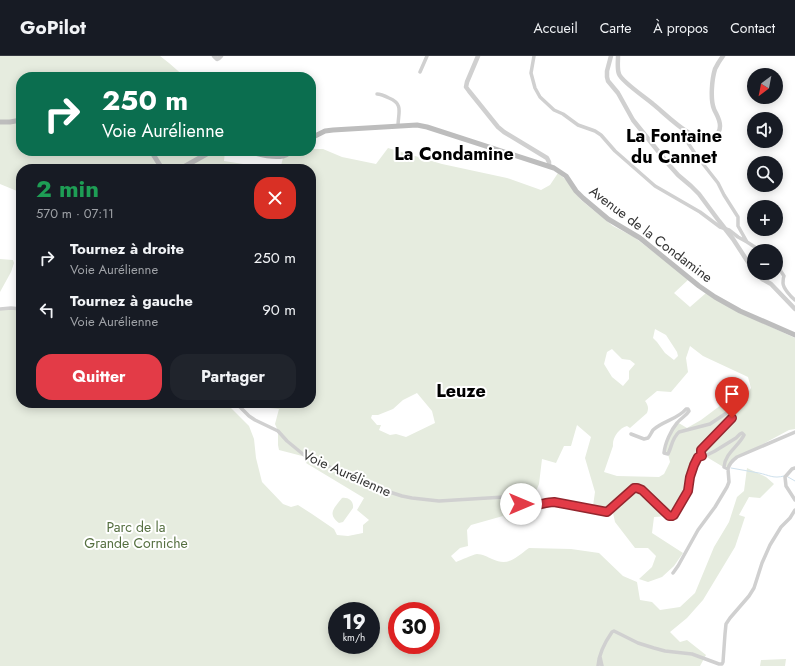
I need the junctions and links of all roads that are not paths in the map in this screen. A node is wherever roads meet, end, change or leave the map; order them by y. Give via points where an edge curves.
1 (214, 56) edge
2 (221, 56) edge
3 (427, 56) edge
4 (478, 56) edge
5 (534, 56) edge
6 (611, 56) edge
7 (618, 56) edge
8 (723, 56) edge
9 (420, 72) dead end
10 (377, 94) dead end
11 (16, 121) edge
12 (0, 122) edge
13 (398, 126) junction
14 (316, 134) edge
15 (693, 135) junction
16 (203, 156) edge
17 (189, 164) edge
18 (549, 166) junction
19 (725, 229) junction
20 (747, 242) junction
21 (750, 244) edge
22 (747, 261) edge
23 (783, 274) edge
24 (764, 280) edge
25 (795, 300) edge
26 (16, 308) edge
27 (0, 309) edge
28 (795, 309) edge
29 (795, 336) edge
30 (241, 408) edge
31 (795, 432) edge
32 (631, 434) dead end
33 (702, 456) junction
34 (795, 468) edge
35 (728, 469) junction
36 (795, 500) edge
37 (795, 510) edge
38 (673, 573) dead end
39 (599, 657) junction
40 (724, 664) edge
41 (598, 666) edge
42 (602, 666) edge

1 - 2 street via 217,59
3 - 9 street
4 - 18 street via 467,82 468,91 498,127 547,158
5 - 19 street via 531,73 535,88 540,97 554,110 578,125 595,131 655,186
6 - 19 street via 607,71 608,81 633,120 678,175 699,194
7 - 15 street via 618,72 621,78
8 - 15 street via 713,79 712,95 720,122 719,130 716,135 706,139
10 - 13 street via 399,104
11 - 12 main road
13 - 14 main road, Avenue de la Condamine via 333,130
13 - 18 main road, Avenue de la Condamine via 427,127
15 - 20 street via 688,143 718,183 738,218 738,226
16 - 17 main road
18 - 29 main road, Avenue de la Condamine via 566,176 576,191 608,219 640,238 715,298
19 - 20 street
19 - 22 street
20 - 21 street
23 - 25 street via 783,284
24 - 28 street
26 - 27 street
30 - 33 street, Voie Aurélienne via 255,420 278,431 304,455 355,477 365,484 402,496 439,501 522,496 528,493 529,496 522,505 554,502 607,512 637,488 672,516 688,491 690,477 698,457
31 - 35 street via 737,457
32 - 33 street via 648,438 654,430 688,410 668,439 664,450 664,453 668,454 679,432 710,424 728,412 731,413 732,418 701,450
33 - 35 street via 715,451 742,433 743,437 734,446 724,464
34 - 36 street via 785,477 786,486
35 - 38 street via 727,487
37 - 40 street via 770,545 754,588 726,624
39 - 40 street via 608,637 614,631 654,648 692,654
39 - 41 street
39 - 42 street

